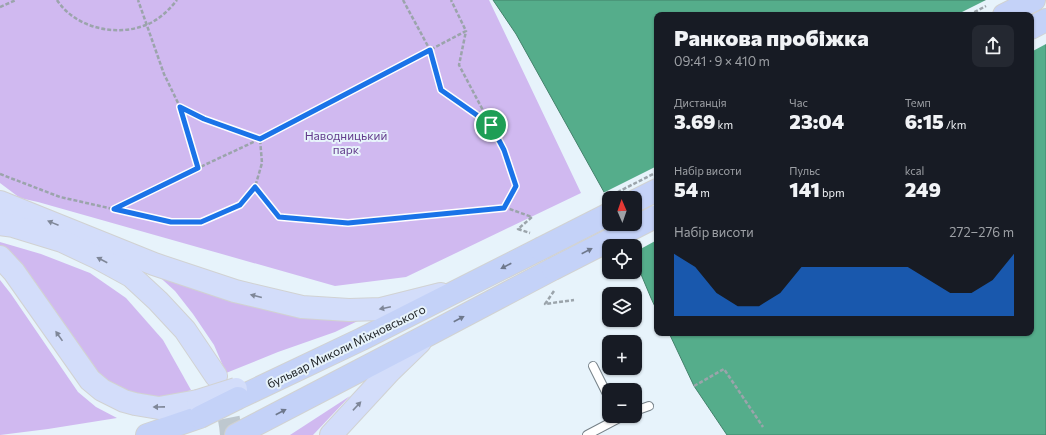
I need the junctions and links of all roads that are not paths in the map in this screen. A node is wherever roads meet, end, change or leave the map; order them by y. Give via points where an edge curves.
1 (1034, 0) edge
2 (996, 10) edge
3 (1046, 20) edge
4 (1034, 26) edge
5 (654, 192) edge
6 (642, 198) edge
7 (0, 202) edge
8 (602, 217) edge
9 (654, 218) edge
10 (0, 224) edge
11 (115, 249) junction
12 (0, 257) edge
13 (463, 288) junction
14 (424, 337) junction
15 (593, 366) dead end
16 (602, 384) edge
17 (649, 406) dead end
18 (642, 408) edge
19 (199, 409) junction
20 (609, 423) edge
21 (241, 432) edge
22 (147, 435) edge
23 (331, 435) edge
24 (587, 435) edge

1 - 2 highway
3 - 4 highway
5 - 6 highway
11 -> 7 main road
8 -> 13 highway, бульвар Миколи Міхновського, bridge via 538,241
14 -> 9 highway, bridge via 554,279
11 -> 10 main road via 156,280 186,314 197,330 216,376 185,330 131,276 62,241
13 -> 11 main road via 381,309 302,307 235,291
19 -> 12 main road via 159,408 135,404 102,390 90,380 14,272
13 - 19 highway, бульвар Миколи Міхновського, bridge via 301,368
21 -> 14 highway
23 -> 14 main road
15 - 16 lane
17 - 18 lane
19 - 22 highway, бульвар Миколи Міхновського
20 - 24 lane

